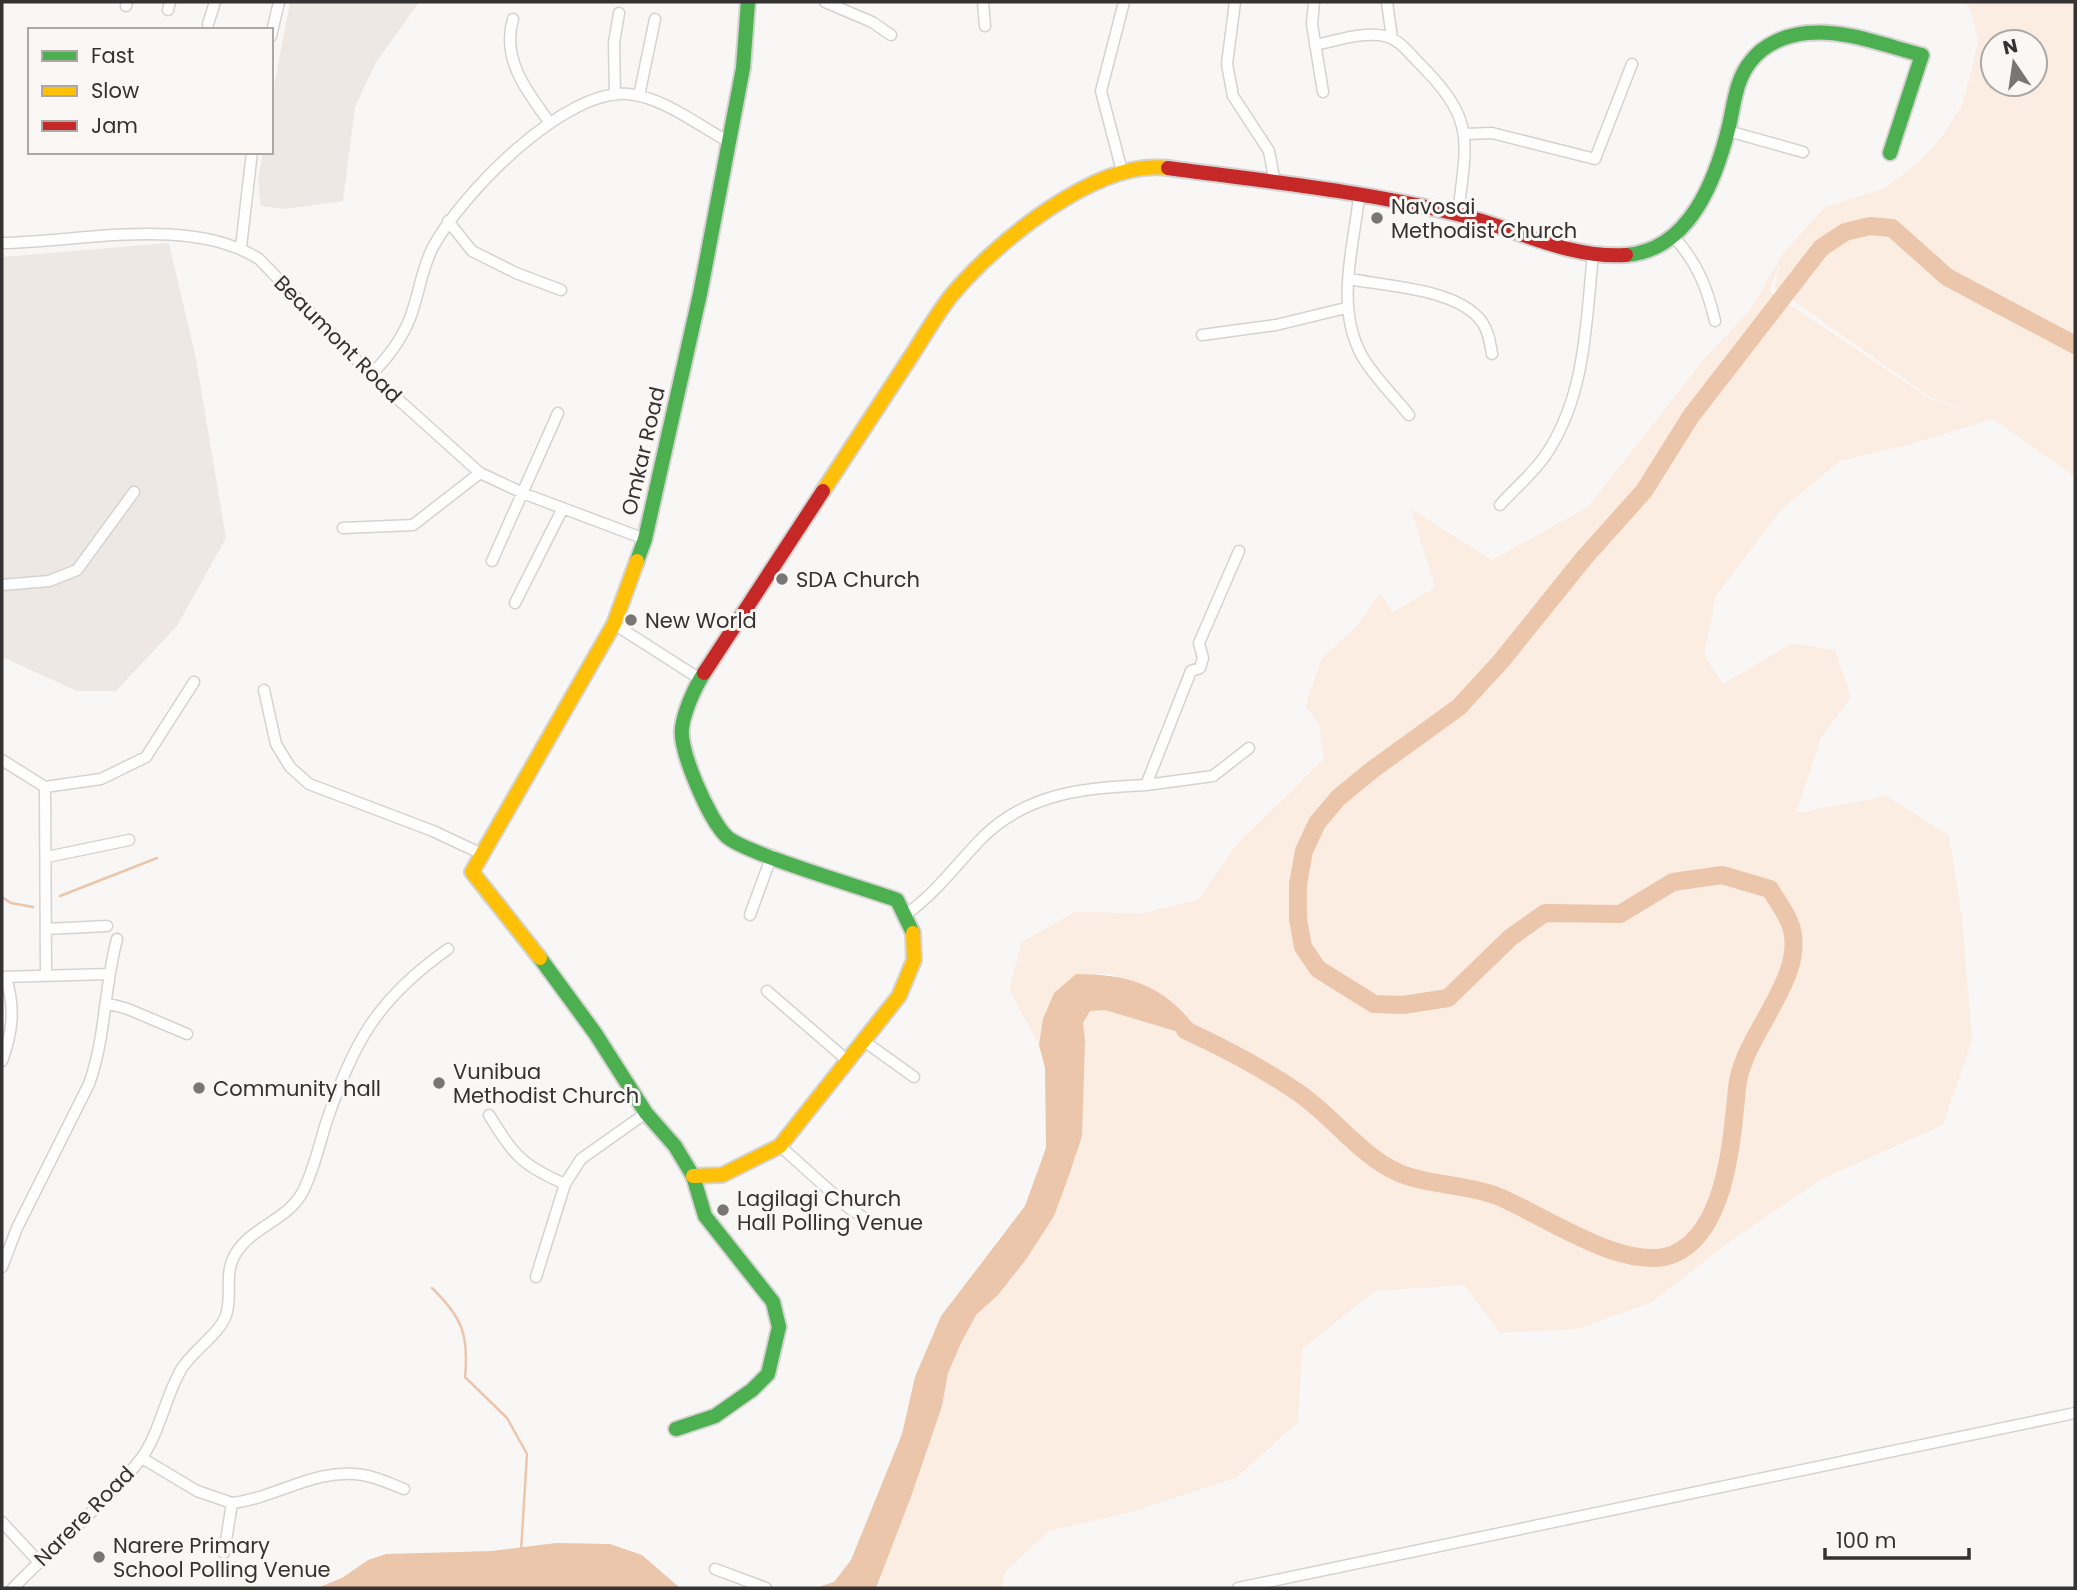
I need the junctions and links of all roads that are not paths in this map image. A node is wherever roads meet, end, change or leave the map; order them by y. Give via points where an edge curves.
1 (215, 2) edge
2 (279, 2) edge
3 (748, 2) edge
4 (825, 2) edge
5 (983, 2) edge
6 (1124, 2) edge
7 (1235, 2) edge
8 (1314, 2) edge
9 (1387, 2) edge
10 (619, 13) dead end
11 (513, 19) dead end
12 (655, 19) dead end
13 (208, 24) dead end
14 (985, 26) dead end
15 (273, 28) edge
16 (891, 35) dead end
17 (1392, 38) junction
18 (1315, 45) junction
19 (1632, 64) dead end
20 (1323, 92) dead end
21 (615, 94) junction
22 (639, 96) junction
23 (550, 123) junction
24 (1728, 131) junction
25 (1466, 134) junction
26 (729, 142) junction
27 (1803, 152) dead end
28 (1890, 153) dead end
29 (252, 154) edge
30 (1122, 171) junction
31 (1275, 183) junction
32 (1359, 197) junction
33 (1458, 214) junction
34 (448, 221) junction
35 (1673, 236) junction
36 (2, 243) edge
37 (241, 247) junction
38 (1593, 254) junction
39 (1349, 279) junction
40 (561, 290) dead end
41 (1346, 308) junction
42 (1715, 321) dead end
43 (1202, 335) dead end
44 (1492, 354) dead end
45 (371, 375) junction
46 (558, 413) dead end
47 (1409, 415) dead end
48 (480, 473) junction
49 (134, 492) dead end
50 (525, 494) junction
51 (1500, 505) dead end
52 (564, 508) junction
53 (343, 528) dead end
54 (645, 539) junction
55 (1239, 551) dead end
56 (492, 561) dead end
57 (2, 585) edge
58 (515, 603) dead end
59 (614, 624) junction
60 (700, 679) junction
61 (194, 682) dead end
62 (264, 690) dead end
63 (1250, 748) dead end
64 (2, 760) edge
65 (1146, 785) junction
66 (45, 787) junction
67 (130, 840) dead end
68 (482, 854) junction
69 (772, 855) junction
70 (47, 857) junction
71 (908, 913) junction
72 (750, 915) dead end
73 (107, 926) dead end
74 (46, 929) junction
75 (117, 939) dead end
76 (448, 949) dead end
77 (108, 974) junction
78 (46, 975) junction
79 (4, 977) edge
80 (766, 991) dead end
81 (106, 1003) junction
82 (187, 1034) dead end
83 (864, 1041) junction
84 (2, 1061) edge
85 (848, 1061) junction
86 (914, 1077) dead end
87 (646, 1113) junction
88 (489, 1115) dead end
89 (780, 1146) junction
90 (693, 1176) junction
91 (565, 1184) junction
92 (870, 1222) dead end
93 (2, 1267) edge
94 (536, 1277) dead end
95 (2075, 1413) edge
96 (676, 1429) dead end
97 (142, 1458) junction
98 (404, 1489) dead end
99 (232, 1503) junction
100 (2, 1522) edge
101 (224, 1553) dead end
102 (39, 1562) junction
103 (715, 1569) dead end
104 (13, 1588) edge
105 (766, 1588) edge
106 (1238, 1588) edge

1 - 13 street
2 - 15 street
3 - 26 street, Omkar Road via 743,68
4 - 16 street
5 - 14 street
6 - 30 street via 1101,91
7 - 31 street via 1227,64 1233,96 1269,151
8 - 18 street
9 - 17 street
10 - 21 street via 614,43
11 - 23 street via 510,54
12 - 22 street
17 - 18 street via 1372,35
17 - 25 street via 1439,83
18 - 20 street
19 - 25 street via 1595,159 1492,132
21 - 22 street
21 - 23 street
22 - 26 street
23 - 34 street via 512,153
24 - 27 street
24 - 28 street via 1738,87 1751,60 1775,41 1810,33 1922,55
24 - 35 street via 1708,191
25 - 33 street
26 - 54 street, Omkar Road
29 - 37 street
30 - 31 street via 1162,167
30 - 60 street via 1078,190 973,271 950,297
31 - 32 street
32 - 33 street
32 - 39 street
33 - 38 street
34 - 40 street via 472,251
34 - 45 street via 431,250 410,318 394,350
35 - 38 street via 1658,248 1634,254
35 - 42 street via 1697,266
36 - 37 street, Beaumont Road via 159,235 201,237
37 - 45 street, Beaumont Road via 259,259
38 - 51 street via 1581,366 1572,405 1545,456
39 - 41 street
39 - 44 street via 1447,298 1469,307 1489,334
41 - 43 street via 1276,325
41 - 47 street via 1363,359
45 - 48 street, Beaumont Road
46 - 50 street
48 - 50 street, Beaumont Road
48 - 53 street via 412,526
49 - 57 street via 77,570 49,581
50 - 52 street, Beaumont Road
50 - 56 street
52 - 54 street, Beaumont Road
52 - 58 street
54 - 59 street, Omkar Road
55 - 65 street via 1199,643 1202,664 1191,671
59 - 60 street
59 - 68 street, Omkar Road
60 - 69 street via 682,726 682,743 695,778 727,837
61 - 66 street via 146,757 101,779
62 - 68 street via 276,744 290,767 309,785
63 - 65 street via 1213,776
64 - 66 street
65 - 71 street via 1064,792 1034,801 985,835 937,889
66 - 70 street
67 - 70 street
68 - 87 street, Omkar Road via 472,872 480,886 517,927 595,1033
69 - 71 street via 888,896
69 - 72 street
70 - 74 street
71 - 83 street via 916,945 910,980
73 - 74 street
74 - 78 street
75 - 77 street
76 - 97 street, Narere Road via 399,990 357,1043 303,1191 288,1209 246,1238 233,1257 226,1316 182,1368
77 - 78 street
77 - 81 street
78 - 79 street
79 - 84 street via 12,998 13,1022
80 - 85 street
81 - 82 street
81 - 93 street via 97,1063 89,1084
83 - 85 street
83 - 86 street
85 - 89 street
87 - 90 street via 675,1146
87 - 91 street via 581,1159
88 - 91 street via 513,1153 535,1171
89 - 90 street via 722,1175
89 - 92 street
90 - 96 street via 705,1216 773,1302 779,1327 768,1374 752,1390 715,1416
91 - 94 street
95 - 106 street
97 - 99 street via 197,1491
97 - 102 street, Narere Road
98 - 99 street via 363,1475 326,1475 256,1500
99 - 101 street
100 - 102 street
102 - 104 street, Narere Road
103 - 105 street

